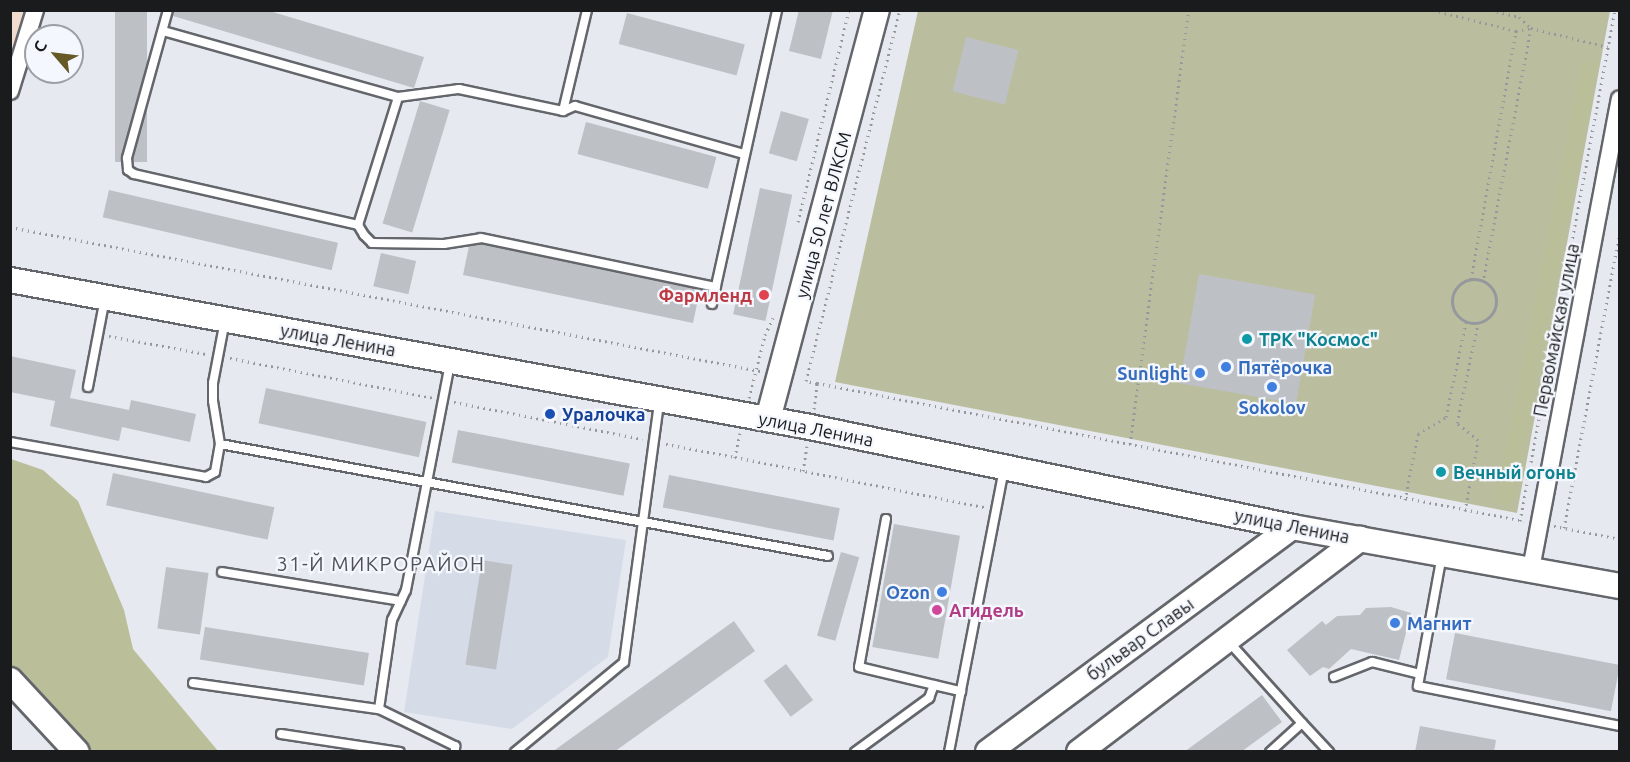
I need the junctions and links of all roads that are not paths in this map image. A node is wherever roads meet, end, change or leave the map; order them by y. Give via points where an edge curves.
1 (35, 10) edge
2 (168, 10) edge
3 (586, 10) edge
4 (777, 10) edge
5 (877, 10) edge
6 (163, 31) junction
7 (10, 91) edge
8 (398, 97) junction
9 (1620, 99) edge
10 (563, 111) junction
11 (744, 154) junction
12 (358, 225) junction
13 (10, 280) edge
14 (716, 287) junction
15 (105, 298) junction
16 (712, 304) dead end
17 (225, 320) junction
18 (450, 361) junction
19 (88, 387) dead end
20 (660, 399) junction
21 (768, 419) junction
22 (10, 442) edge
23 (220, 444) junction
24 (1005, 467) junction
25 (427, 482) junction
26 (886, 519) dead end
27 (643, 522) junction
28 (1292, 526) junction
29 (1360, 539) junction
30 (1443, 552) junction
31 (828, 556) dead end
32 (1531, 569) junction
33 (222, 572) dead end
34 (1620, 586) edge
35 (401, 602) junction
36 (1228, 641) junction
37 (1420, 674) junction
38 (1334, 677) dead end
39 (10, 680) edge
40 (193, 683) dead end
41 (934, 685) junction
42 (961, 691) junction
43 (379, 709) junction
44 (1302, 723) junction
45 (1620, 726) edge
46 (281, 734) dead end
47 (77, 752) edge
48 (400, 752) edge
49 (455, 752) edge
50 (514, 752) edge
51 (855, 752) edge
52 (949, 752) edge
53 (987, 752) edge
54 (1078, 752) edge
55 (1270, 752) edge
56 (1329, 752) edge

1 - 7 street
2 - 6 lane
3 - 10 lane
4 - 11 lane
5 - 21 street, улица 50 лет ВЛКСМ
6 - 8 lane
6 - 12 lane via 127,158 128,170
8 - 10 lane via 459,89
8 - 12 lane
9 - 32 street, Первомайская улица
10 - 11 lane via 576,106
11 - 14 lane
12 - 14 lane via 372,243 444,244 481,238
13 - 15 street, улица Ленина
14 - 16 lane
15 - 17 street, улица Ленина
15 - 19 lane
17 - 18 street, улица Ленина
17 - 23 lane via 213,401
18 - 20 street, улица Ленина
18 - 25 lane
20 - 21 street, улица Ленина
20 - 27 lane
21 - 24 street, улица Ленина
22 - 23 lane via 206,477 215,472
23 - 25 lane
24 - 28 street, улица Ленина
24 - 42 lane
25 - 27 lane
25 - 35 lane
26 - 41 lane via 859,667
27 - 31 lane
27 - 50 lane via 624,662
28 - 29 street, улица Ленина
28 - 53 street, бульвар Славы
29 - 30 street, улица Ленина
29 - 36 street
30 - 32 street, улица Ленина
30 - 37 lane
32 - 34 street, улица Ленина
33 - 35 lane
35 - 43 lane via 392,620
36 - 44 lane
36 - 54 street
37 - 38 lane via 1372,662
37 - 45 lane via 1418,686
39 - 47 street
40 - 43 lane
41 - 42 lane
41 - 51 lane via 929,698
42 - 52 lane
43 - 49 lane via 455,746
44 - 55 lane
44 - 56 lane
46 - 48 lane

